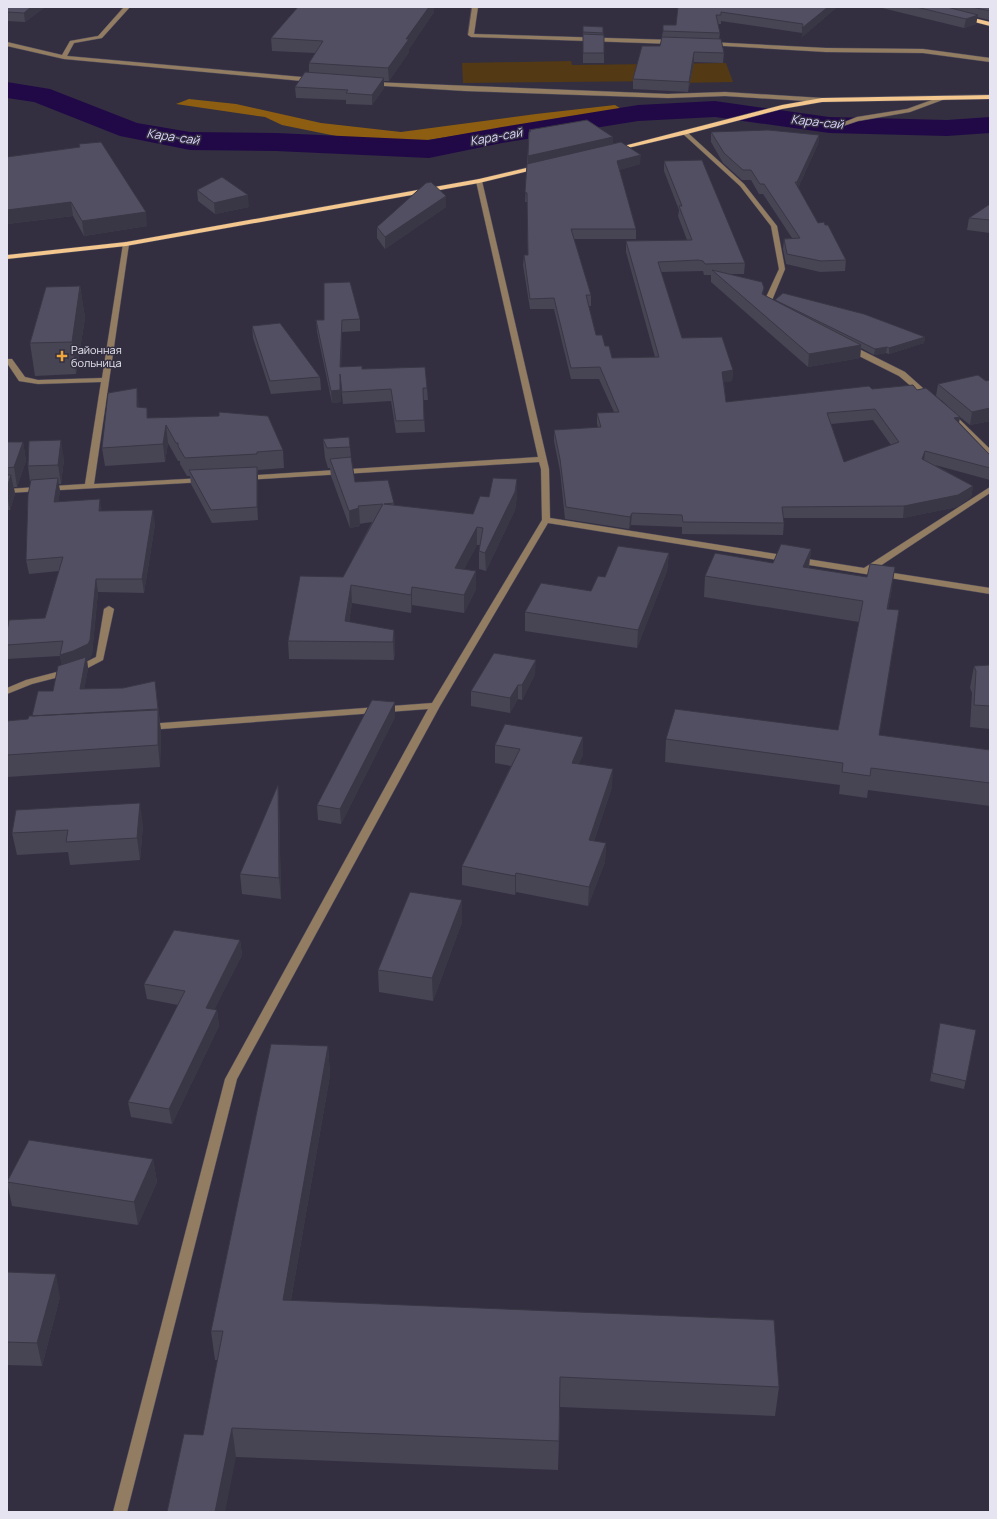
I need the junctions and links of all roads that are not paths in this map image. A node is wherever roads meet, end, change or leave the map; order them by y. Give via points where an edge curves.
1 (127, 7) edge
2 (475, 7) edge
3 (960, 16) edge
4 (990, 24) edge
5 (681, 42) edge
6 (7, 44) edge
7 (704, 44) edge
8 (64, 57) junction
9 (990, 60) edge
10 (322, 81) edge
11 (361, 83) edge
12 (990, 97) edge
13 (943, 98) junction
14 (822, 100) junction
15 (840, 125) dead end
16 (685, 133) junction
17 (609, 151) edge
18 (547, 165) edge
19 (478, 181) junction
20 (126, 244) junction
21 (7, 257) edge
22 (780, 313) edge
23 (840, 344) edge
24 (7, 360) edge
25 (105, 380) junction
26 (990, 452) edge
27 (542, 459) junction
28 (232, 478) edge
29 (216, 479) edge
30 (89, 487) junction
31 (990, 489) edge
32 (7, 491) edge
33 (546, 520) junction
34 (866, 571) junction
35 (990, 591) edge
36 (109, 609) dead end
37 (7, 691) edge
38 (435, 706) junction
39 (138, 728) edge
40 (120, 1512) edge

1 - 8 street via 100,37 72,42
2 - 5 street via 472,35
3 - 4 main road
6 - 8 street
7 - 9 street via 826,50 923,51
8 - 10 street
11 - 14 street via 660,95 726,94
12 - 13 main road
13 - 14 main road
13 - 15 street via 908,111 857,119
14 - 16 main road via 782,107
16 - 17 main road
16 - 22 street via 742,185 774,226 782,269 766,306
18 - 19 main road
19 - 20 main road
19 - 27 street
20 - 21 main road
20 - 25 street
23 - 26 street via 902,374
24 - 25 street via 22,380
25 - 30 street
27 - 28 street
27 - 33 street via 545,469
29 - 30 street
30 - 32 street
31 - 34 street
33 - 34 street
33 - 38 street
34 - 35 street
36 - 37 street via 100,658 79,669 29,682
38 - 39 street
38 - 40 street via 231,1080

